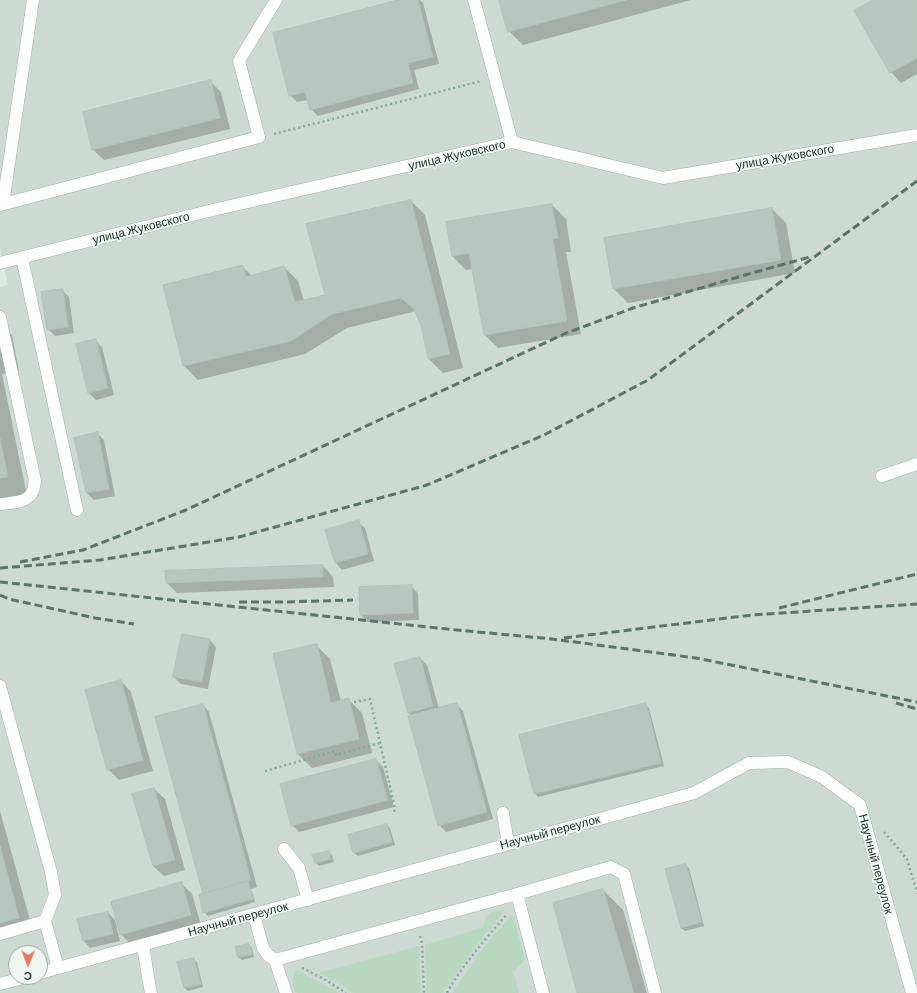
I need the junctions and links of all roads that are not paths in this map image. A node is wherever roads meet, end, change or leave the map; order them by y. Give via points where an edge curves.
1 (33, 0) edge
2 (276, 0) edge
3 (474, 0) edge
4 (917, 136) edge
5 (512, 142) junction
6 (1, 204) edge
7 (22, 258) junction
8 (0, 264) edge
9 (0, 317) edge
10 (917, 464) edge
11 (882, 476) dead end
12 (0, 504) edge
13 (77, 510) dead end
14 (0, 686) edge
15 (503, 813) dead end
16 (508, 844) junction
17 (284, 850) dead end
18 (517, 894) junction
19 (308, 900) junction
20 (254, 915) junction
21 (45, 921) junction
22 (0, 934) edge
23 (143, 944) junction
24 (275, 960) junction
25 (58, 968) junction
26 (48, 971) edge
27 (151, 993) edge
28 (286, 993) edge
29 (543, 993) edge
30 (655, 993) edge
31 (912, 993) edge

1 - 6 street
2 - 6 street via 239,60 260,137
3 - 5 street
4 - 5 street, улица Жуковского via 663,178
5 - 7 street, улица Жуковского via 217,209
7 - 8 street, улица Жуковского
7 - 13 street
9 - 12 street via 35,481 33,491 27,499
10 - 11 street
14 - 21 street via 51,872 55,895
15 - 16 street
16 - 19 street, Научный переулок
16 - 31 street, Научный переулок via 694,793 749,763 788,762 822,777 860,805
17 - 19 street via 299,868
18 - 24 street
18 - 29 street
18 - 30 street via 611,867 624,874
19 - 20 street, Научный переулок
20 - 23 street, Научный переулок
20 - 24 street via 263,948
21 - 22 street
21 - 25 street
23 - 25 street, Научный переулок
23 - 27 street
24 - 28 street
25 - 26 street, Научный переулок

